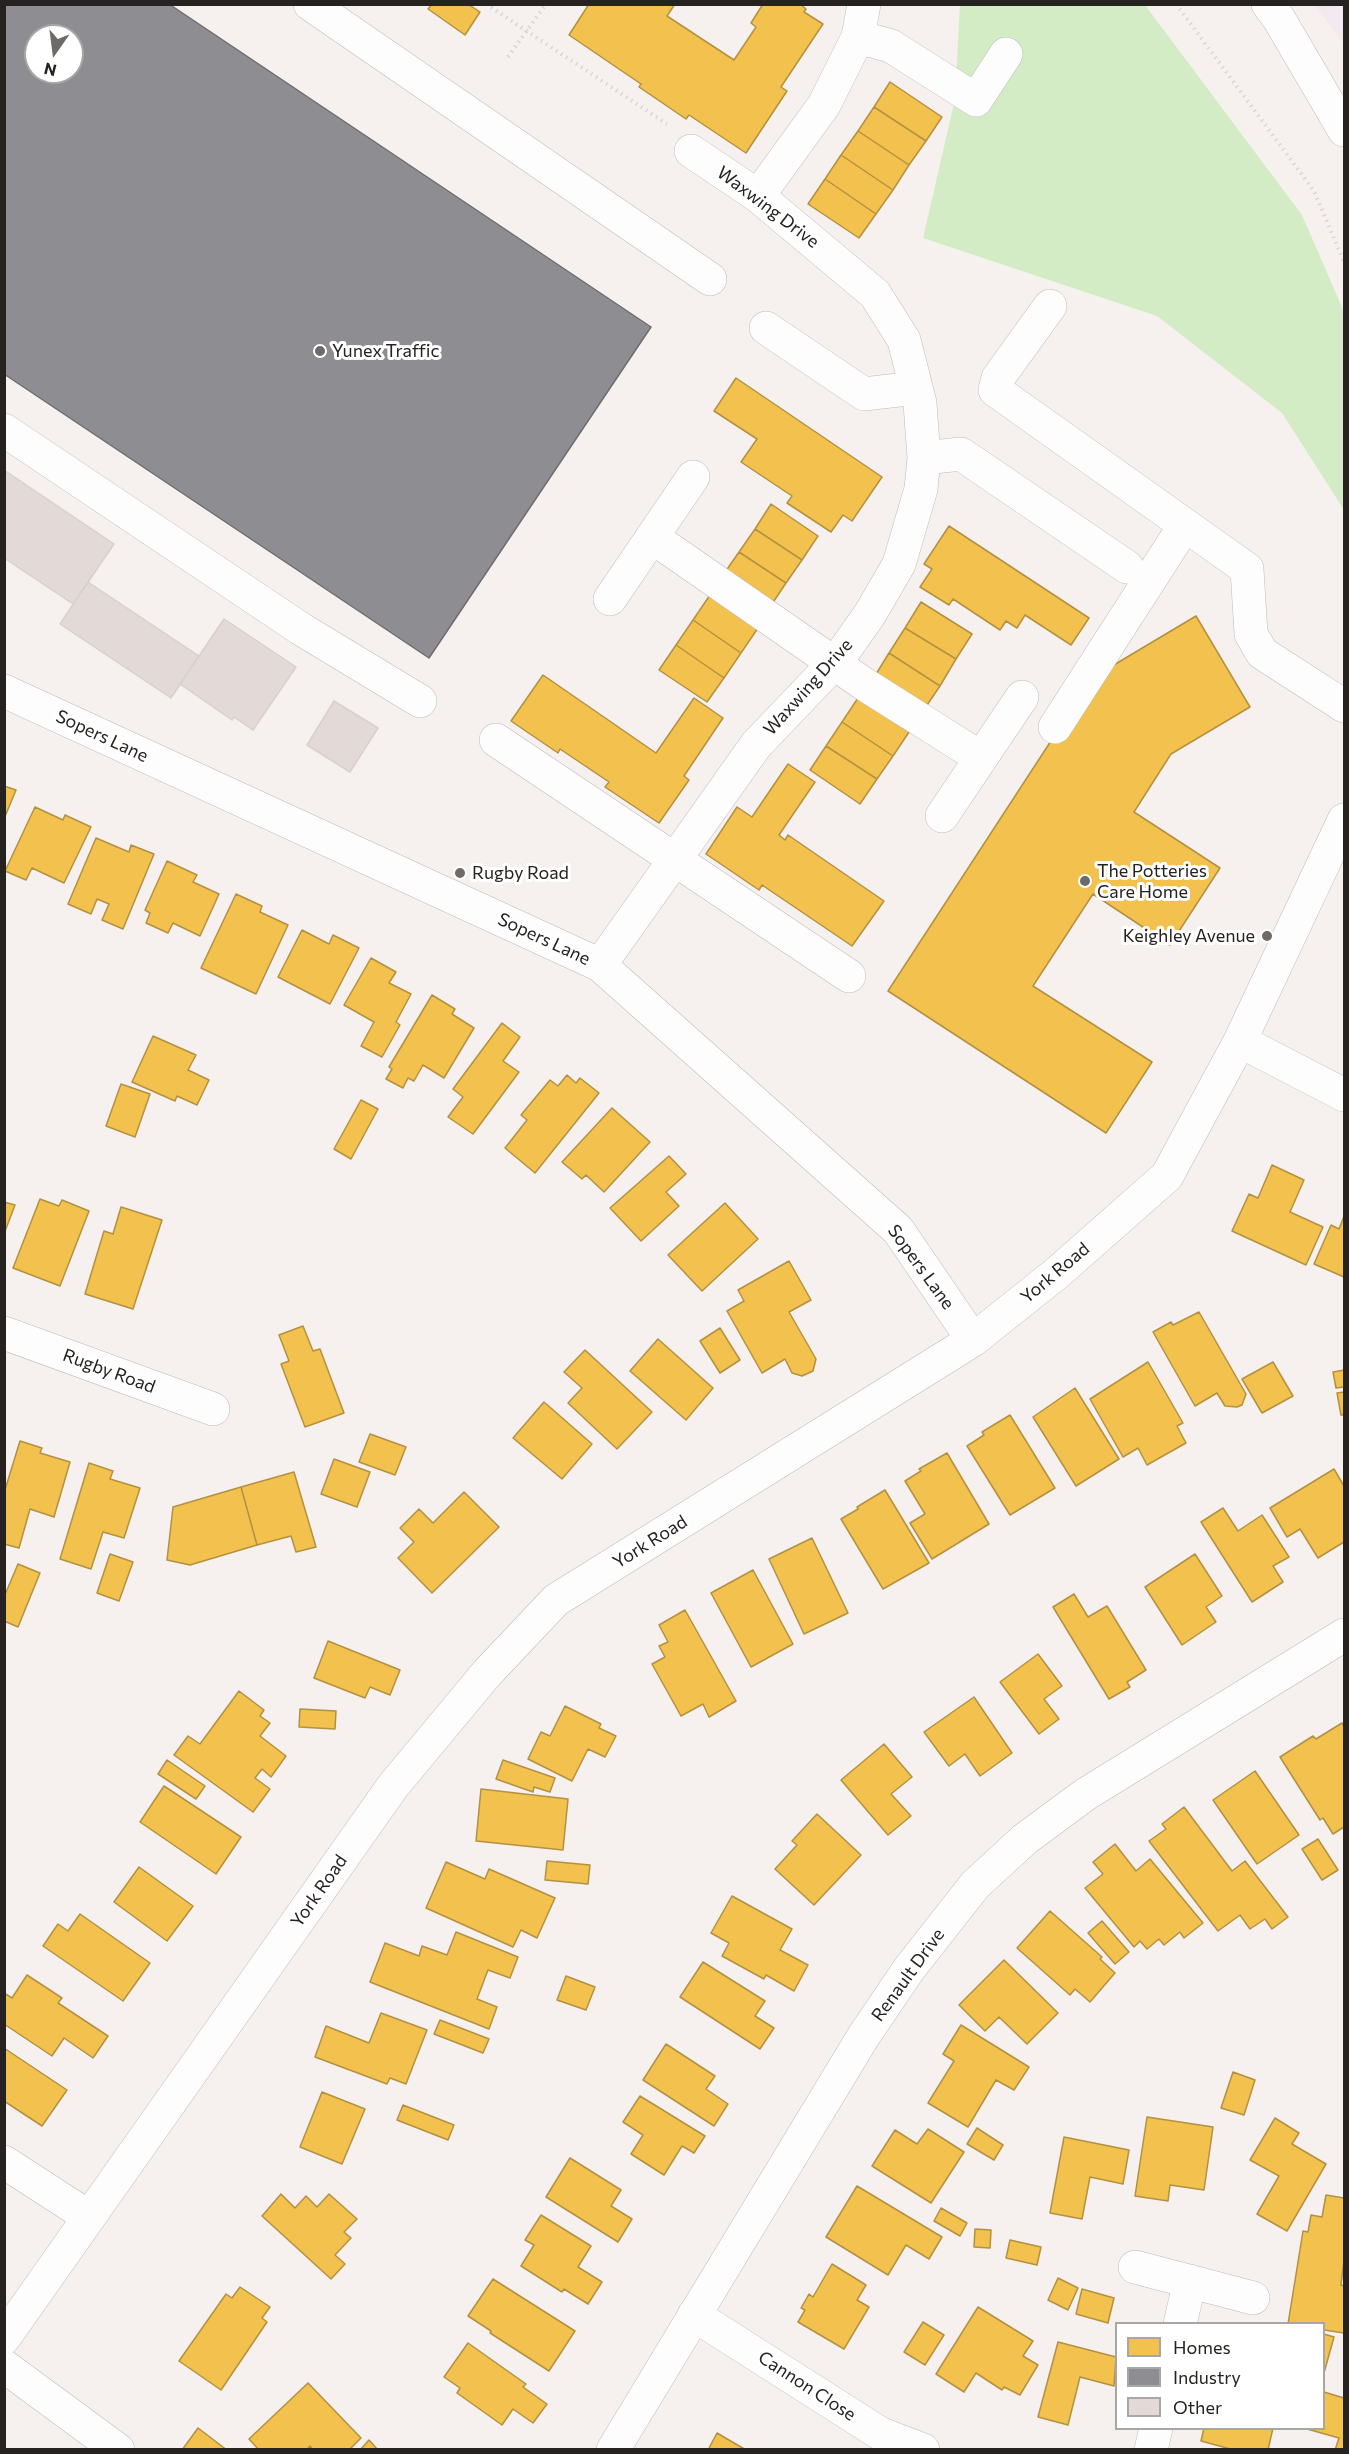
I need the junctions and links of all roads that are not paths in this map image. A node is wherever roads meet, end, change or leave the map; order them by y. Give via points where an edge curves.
1 (309, 4) edge
2 (864, 4) edge
3 (1268, 4) edge
4 (858, 37) junction
5 (1006, 54) dead end
6 (1344, 130) edge
7 (691, 151) road end
8 (758, 196) junction
9 (710, 279) dead end
10 (1050, 306) dead end
11 (766, 328) dead end
12 (916, 388) junction
13 (4, 430) edge
14 (924, 458) junction
15 (693, 477) dead end
16 (1185, 525) junction
17 (652, 537) junction
18 (1127, 567) dead end
19 (610, 599) dead end
20 (835, 662) junction
21 (4, 691) edge
22 (1022, 697) dead end
23 (420, 701) dead end
24 (1344, 706) edge
25 (1055, 727) dead end
26 (496, 740) dead end
27 (981, 758) junction
28 (942, 816) dead end
29 (1344, 820) edge
30 (675, 859) junction
31 (600, 965) junction
32 (849, 976) dead end
33 (1240, 1041) junction
34 (1344, 1095) edge
35 (4, 1333) edge
36 (973, 1340) junction
37 (213, 1409) dead end
38 (1344, 1635) edge
39 (4, 2162) edge
40 (89, 2217) junction
41 (1135, 2267) dead end
42 (1190, 2281) junction
43 (1253, 2298) dead end
44 (694, 2315) junction
45 (1180, 2322) edge
46 (4, 2338) edge
47 (4, 2366) edge
48 (1156, 2430) edge
49 (118, 2450) edge
50 (613, 2450) edge
51 (923, 2450) edge
52 (1151, 2450) edge

1 - 9 street
2 - 4 street
3 - 6 street
4 - 5 street via 891,46 976,100
4 - 8 street via 824,105
7 - 8 street, Waxwing Drive
8 - 12 street, Waxwing Drive via 875,294 904,340
10 - 16 street via 998,378 995,390
11 - 12 street via 864,394
12 - 14 street, Waxwing Drive
13 - 23 street via 301,629
14 - 18 street via 961,454
14 - 20 street, Waxwing Drive via 921,489 899,564 870,614
15 - 17 street
16 - 24 street via 1247,569 1251,634 1262,653
16 - 25 street
17 - 19 street
17 - 20 street
20 - 27 street
20 - 30 street, Waxwing Drive via 756,744
21 - 31 street, Sopers Lane
22 - 27 street
26 - 30 street
27 - 28 street
29 - 33 street, York Road
30 - 31 street, Waxwing Drive
30 - 32 street
31 - 36 street, Sopers Lane via 898,1230
33 - 34 street
33 - 36 street, York Road via 1167,1176
35 - 37 street, Rugby Road
36 - 40 street, York Road via 556,1600 487,1673 393,1786
38 - 44 street, Renault Drive via 1086,1794 1025,1839 975,1885 909,1969 863,2037
39 - 40 street
40 - 46 street, York Road
41 - 42 street
42 - 43 street
42 - 45 street
44 - 50 street, Renault Drive
44 - 51 street, Cannon Close via 881,2434
47 - 49 street
48 - 52 street

